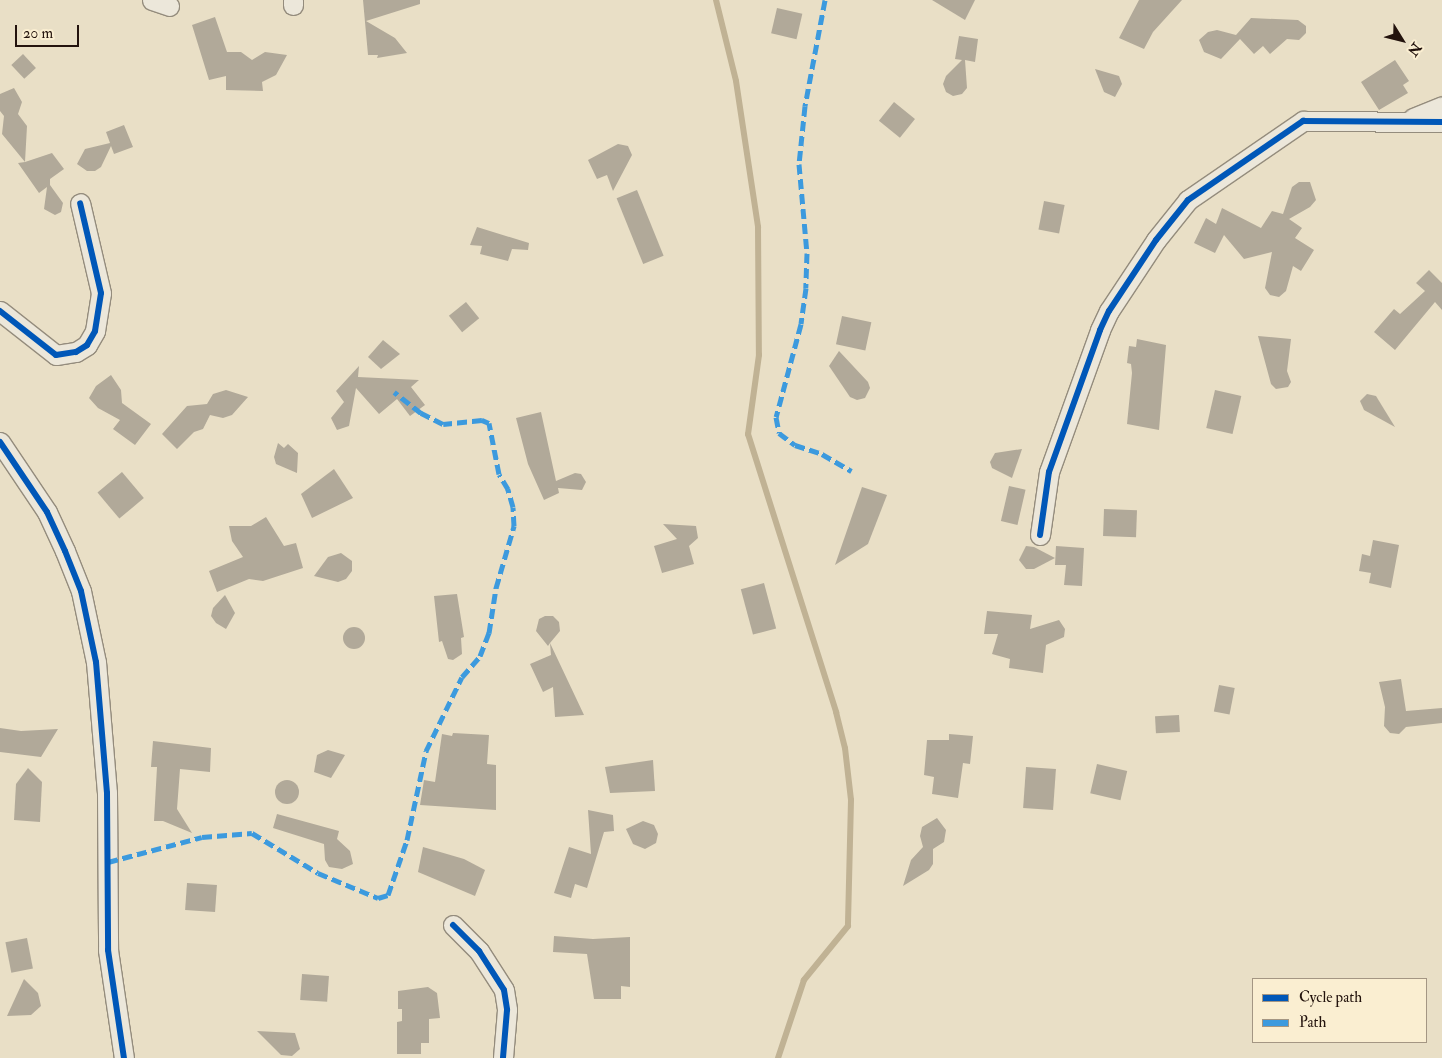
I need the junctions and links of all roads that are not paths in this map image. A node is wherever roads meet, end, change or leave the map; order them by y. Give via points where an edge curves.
1 (1442, 106) edge
2 (1442, 122) edge
3 (1400, 124) junction
4 (80, 203) dead end
5 (0, 311) edge
6 (0, 442) edge
7 (1040, 535) dead end
8 (453, 925) dead end
9 (124, 1058) edge
10 (503, 1058) edge

1 - 3 street
2 - 3 street
3 - 7 street via 1303,121 1183,206 1156,240 1100,330 1049,472
4 - 5 street via 101,293 95,331 86,345 76,352 56,355
6 - 9 street via 47,512 65,550 81,591 96,662 107,793 108,950
8 - 10 street via 479,951 504,990 508,1010

